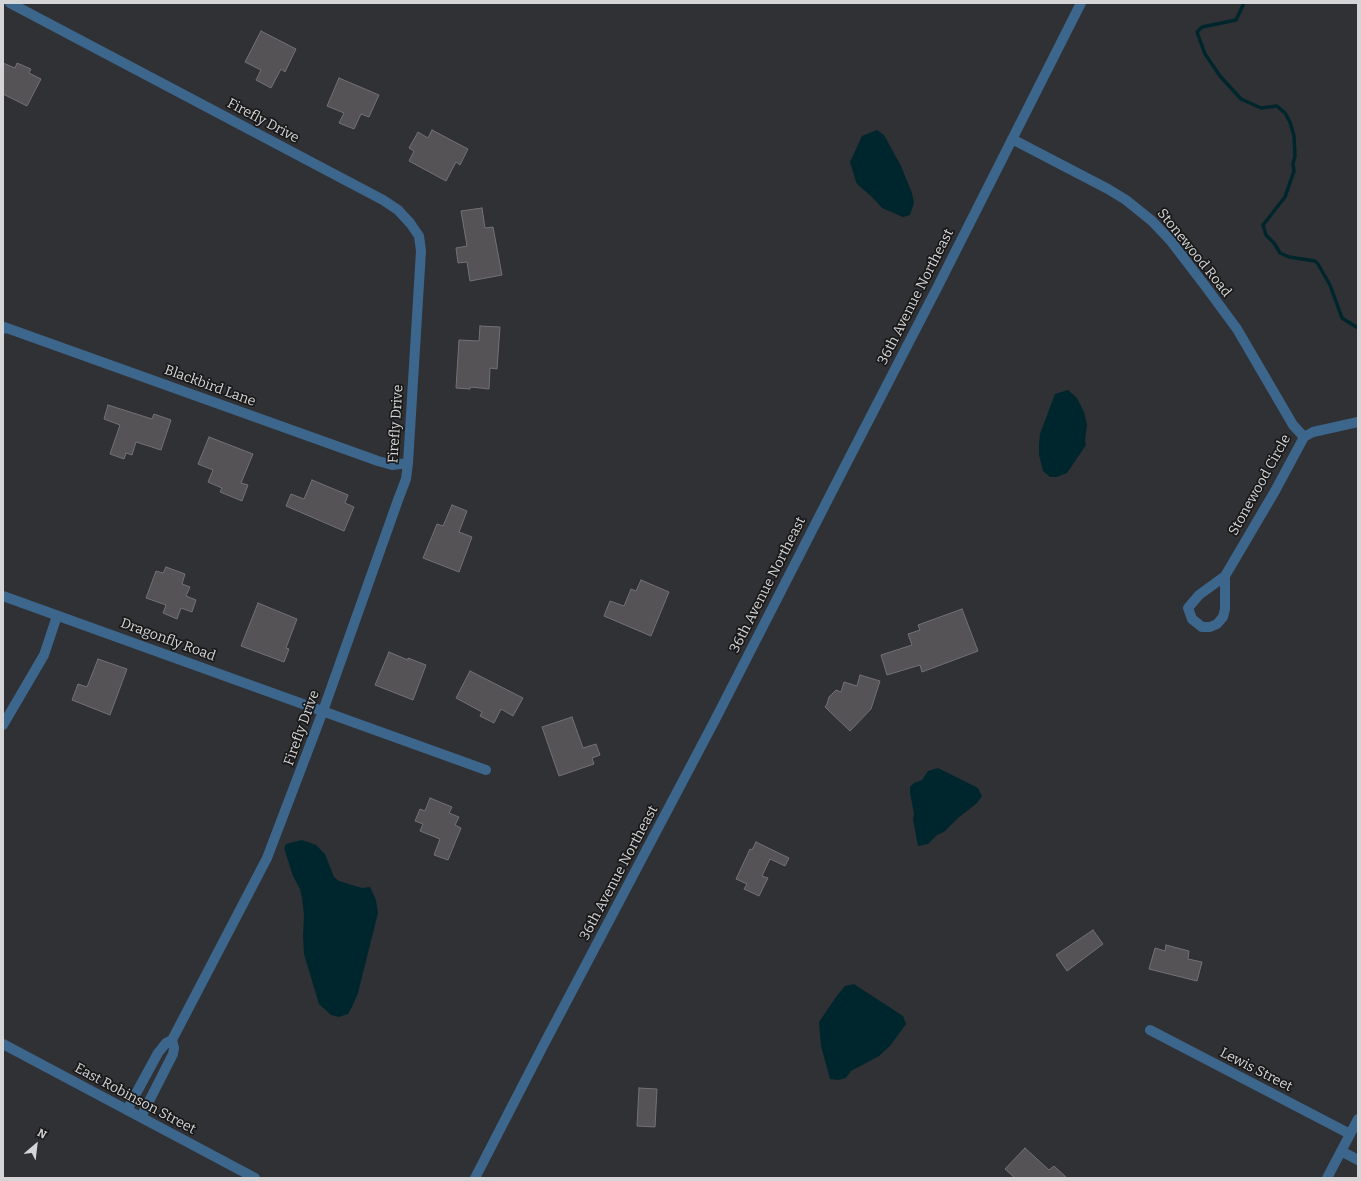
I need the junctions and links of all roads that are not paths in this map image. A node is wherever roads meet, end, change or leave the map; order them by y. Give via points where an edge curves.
1 (10, 3) edge
2 (1081, 3) edge
3 (1012, 139) junction
4 (4, 328) edge
5 (1358, 422) edge
6 (1304, 437) junction
7 (408, 463) junction
8 (1225, 576) junction
9 (3, 596) edge
10 (57, 616) junction
11 (323, 711) junction
12 (3, 724) edge
13 (486, 770) dead end
14 (1150, 1030) dead end
15 (172, 1040) junction
16 (3, 1044) edge
17 (127, 1110) junction
18 (141, 1117) junction
19 (1358, 1119) edge
20 (1350, 1134) junction
21 (1341, 1151) junction
22 (1358, 1160) edge
23 (255, 1178) edge
24 (476, 1178) edge
25 (1327, 1178) edge

1 - 7 street, Firefly Drive via 383,200 398,210 410,223 419,236 421,251
2 - 3 street, 36th Avenue Northeast
3 - 6 street, Stonewood Road via 1108,189 1152,221 1170,240 1237,329 1293,425
3 - 24 street, 36th Avenue Northeast via 715,720
4 - 7 street, Blackbird Lane via 378,461 392,465
5 - 6 street, Stonewood Circle via 1313,432
6 - 8 street, Stonewood Circle
7 - 11 street, Firefly Drive via 406,479
8 - 8 street, Stonewood Circle via 1199,595 1188,608 1192,619 1202,627 1217,624 1223,617
9 - 10 street, Dragonfly Road
10 - 11 street, Dragonfly Road
10 - 12 street via 44,655
11 - 13 street, Dragonfly Road
11 - 15 street, Firefly Drive via 268,858
14 - 20 street, Lewis Street
15 - 17 street, Firefly Drive via 158,1053
15 - 18 street, Firefly Drive via 173,1054
16 - 17 street, East Robinson Street
17 - 18 street, East Robinson Street
18 - 23 street, East Robinson Street
19 - 20 street
20 - 21 street
21 - 22 street
21 - 25 street

